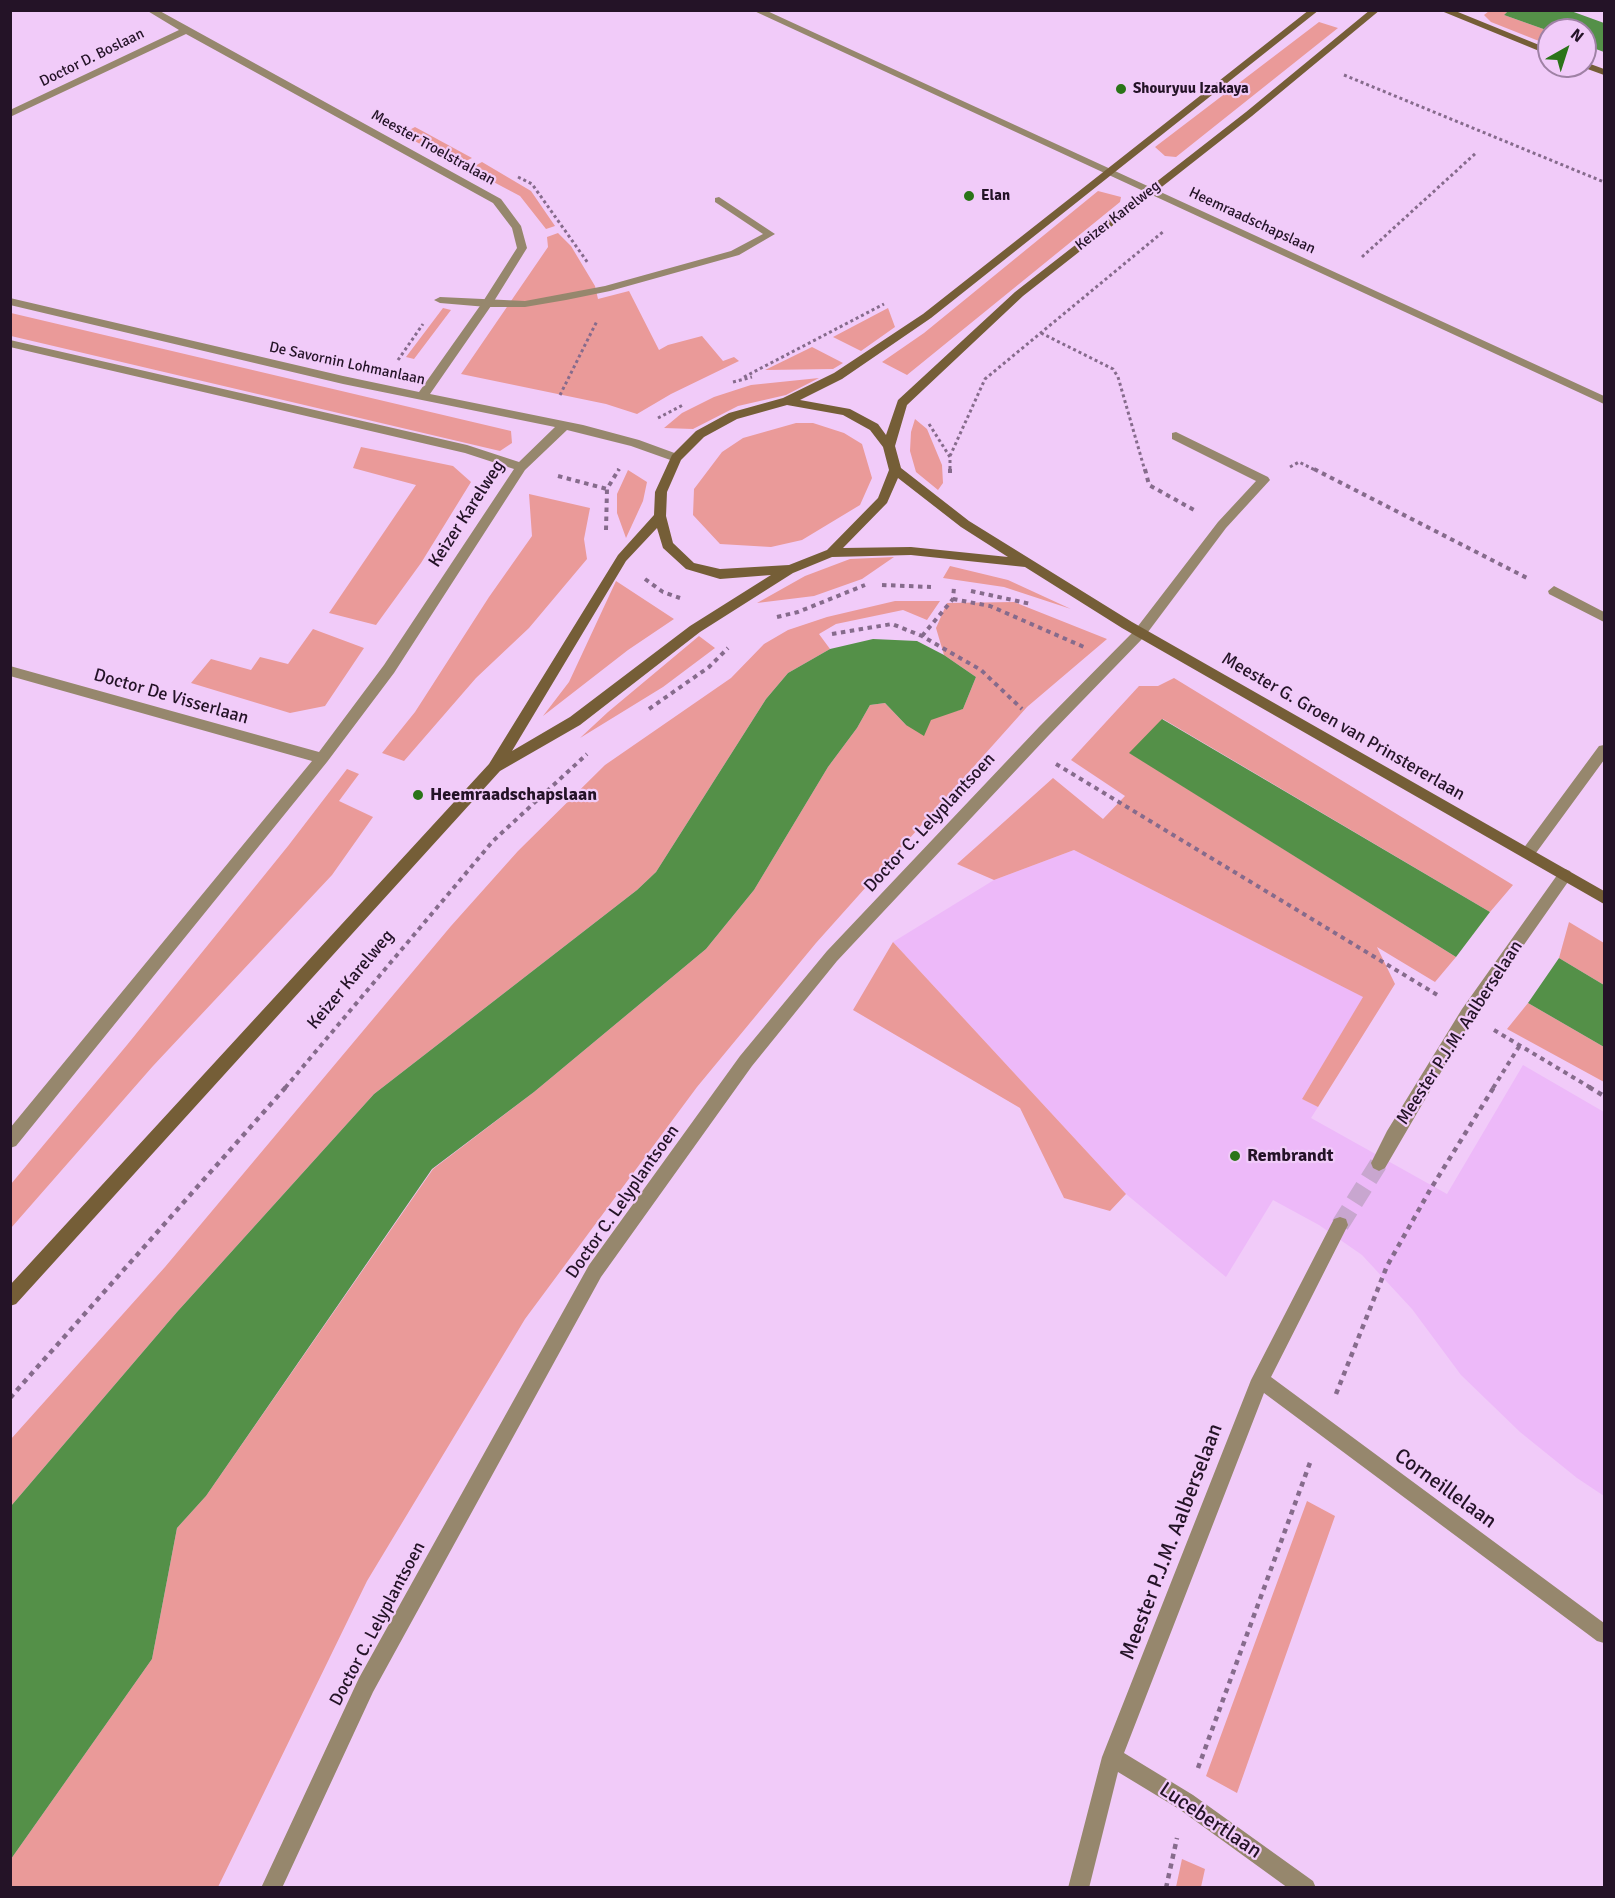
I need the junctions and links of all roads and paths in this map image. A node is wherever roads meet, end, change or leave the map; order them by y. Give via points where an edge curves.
1 (150, 10) edge
2 (756, 10) edge
3 (1316, 10) edge
4 (1377, 10) edge
5 (1443, 10) edge
6 (186, 30) junction
7 (1537, 47) edge
8 (1340, 74) dead end
9 (10, 114) edge
10 (1478, 153) dead end
11 (1107, 172) junction
12 (1605, 182) edge
13 (1150, 191) junction
14 (719, 200) dead end
15 (1340, 278) junction
16 (440, 300) joint
17 (10, 301) edge
18 (487, 304) junction
19 (1041, 333) dead end
20 (10, 343) edge
21 (379, 388) junction
22 (423, 395) junction
23 (1605, 400) edge
24 (787, 401) junction
25 (565, 425) junction
26 (1176, 436) dead end
27 (889, 446) junction
28 (676, 458) junction
29 (521, 467) junction
30 (895, 470) junction
31 (1264, 480) junction
32 (606, 489) dead end
33 (660, 516) junction
34 (1222, 525) junction
35 (831, 553) junction
36 (1030, 563) junction
37 (790, 569) junction
38 (935, 587) dead end
39 (945, 587) dead end
40 (954, 587) junction
41 (1554, 591) joint
42 (952, 599) junction
43 (1037, 606) dead end
44 (776, 617) dead end
45 (1605, 617) edge
46 (1140, 633) junction
47 (832, 634) dead end
48 (922, 636) junction
49 (732, 644) dead end
50 (1113, 660) junction
51 (10, 671) edge
52 (641, 714) dead end
53 (1044, 731) junction
54 (1028, 748) junction
55 (1605, 750) edge
56 (588, 754) dead end
57 (322, 758) junction
58 (494, 768) junction
59 (1528, 853) junction
60 (1565, 875) junction
61 (1605, 898) edge
62 (1467, 1014) junction
63 (1520, 1045) junction
64 (1605, 1096) edge
65 (10, 1141) edge
66 (1379, 1163) tunnel mouth
67 (1340, 1225) tunnel mouth
68 (10, 1298) edge
69 (1260, 1380) junction
70 (10, 1398) edge
71 (1323, 1427) junction
72 (1605, 1634) edge
73 (1112, 1757) junction
74 (1185, 1802) junction
75 (271, 1887) edge
76 (1078, 1887) edge
77 (1166, 1887) edge
78 (1306, 1887) edge

1 - 6 street, Meester Troelstralaan
2 - 11 street, Heemraadschapslaan
3 - 11 main road
4 - 13 main road, Keizer Karelweg
5 - 7 main road
6 - 9 street, Doctor D. Boslaan
6 - 18 street, Meester Troelstralaan via 497,201 517,228 522,248
8 - 12 path
10 - 15 path
11 - 13 street, Heemraadschapslaan
11 - 24 main road via 927,316 838,376
13 - 15 street, Heemraadschapslaan
13 - 27 main road, Keizer Karelweg via 1019,294 908,397 902,403
14 - 18 street via 770,234 735,253 606,289 525,304
15 - 23 street, Heemraadschapslaan
16 - 18 street
16 - 21 path
17 - 21 street, De Savornin Lohmanlaan
18 - 22 street, Meester Troelstralaan
19 - 34 path via 1113,369 1149,485
20 - 29 street via 467,449
21 - 22 street, De Savornin Lohmanlaan
22 - 25 street, De Savornin Lohmanlaan
24 - 27 main road via 846,412 874,427
24 - 28 main road via 733,416 700,434
25 - 28 street, De Savornin Lohmanlaan
25 - 29 street, Keizer Karelweg
26 - 31 street
27 - 30 main road
28 - 33 main road via 661,492
29 - 32 path
29 - 57 street, Keizer Karelweg via 389,669
30 - 35 main road via 883,500
30 - 36 main road, Meester G. Groen van Prinstererlaan via 965,524
31 - 34 street
31 - 41 path via 1299,462
33 - 37 main road via 668,546 690,566 720,574
33 - 58 main road, Keizer Karelweg via 622,558
34 - 46 street
35 - 36 main road, Meester G. Groen van Prinstererlaan via 910,551
35 - 37 main road
36 - 46 main road, Meester G. Groen van Prinstererlaan
37 - 58 main road, Keizer Karelweg via 695,629 575,721
38 - 44 path via 864,585
39 - 40 path
40 - 42 path
40 - 43 path
41 - 45 street
42 - 48 path
42 - 50 path via 990,606
46 - 50 street, Doctor C. Lelyplantsoen
46 - 59 main road, Meester G. Groen van Prinstererlaan
47 - 48 path via 892,624
48 - 53 path via 981,670
49 - 52 path via 710,667
50 - 53 street, Doctor C. Lelyplantsoen
51 - 57 street, Doctor De Visserlaan
53 - 54 street, Doctor C. Lelyplantsoen
54 - 62 path
54 - 75 street, Doctor C. Lelyplantsoen via 832,956 747,1061 595,1271 366,1685
55 - 59 street
56 - 70 path, Keizer Karelweg via 492,841 302,1069
57 - 65 street, Keizer Karelweg
58 - 68 main road, Keizer Karelweg
59 - 60 main road, Meester G. Groen van Prinstererlaan
60 - 61 main road, Meester G. Groen van Prinstererlaan
60 - 62 street, Meester P.J.M. Aalberselaan
62 - 63 path
62 - 66 street, Meester P.J.M. Aalberselaan
63 - 64 path
63 - 71 path via 1387,1266
67 - 69 street, Meester P.J.M. Aalberselaan
69 - 71 street, Corneillelaan
69 - 73 street, Meester P.J.M. Aalberselaan
71 - 72 street, Corneillelaan
71 - 74 path
73 - 74 street, Lucebertlaan
73 - 76 street, Meester P.J.M. Aalberselaan
74 - 77 path
74 - 78 street, Lucebertlaan

